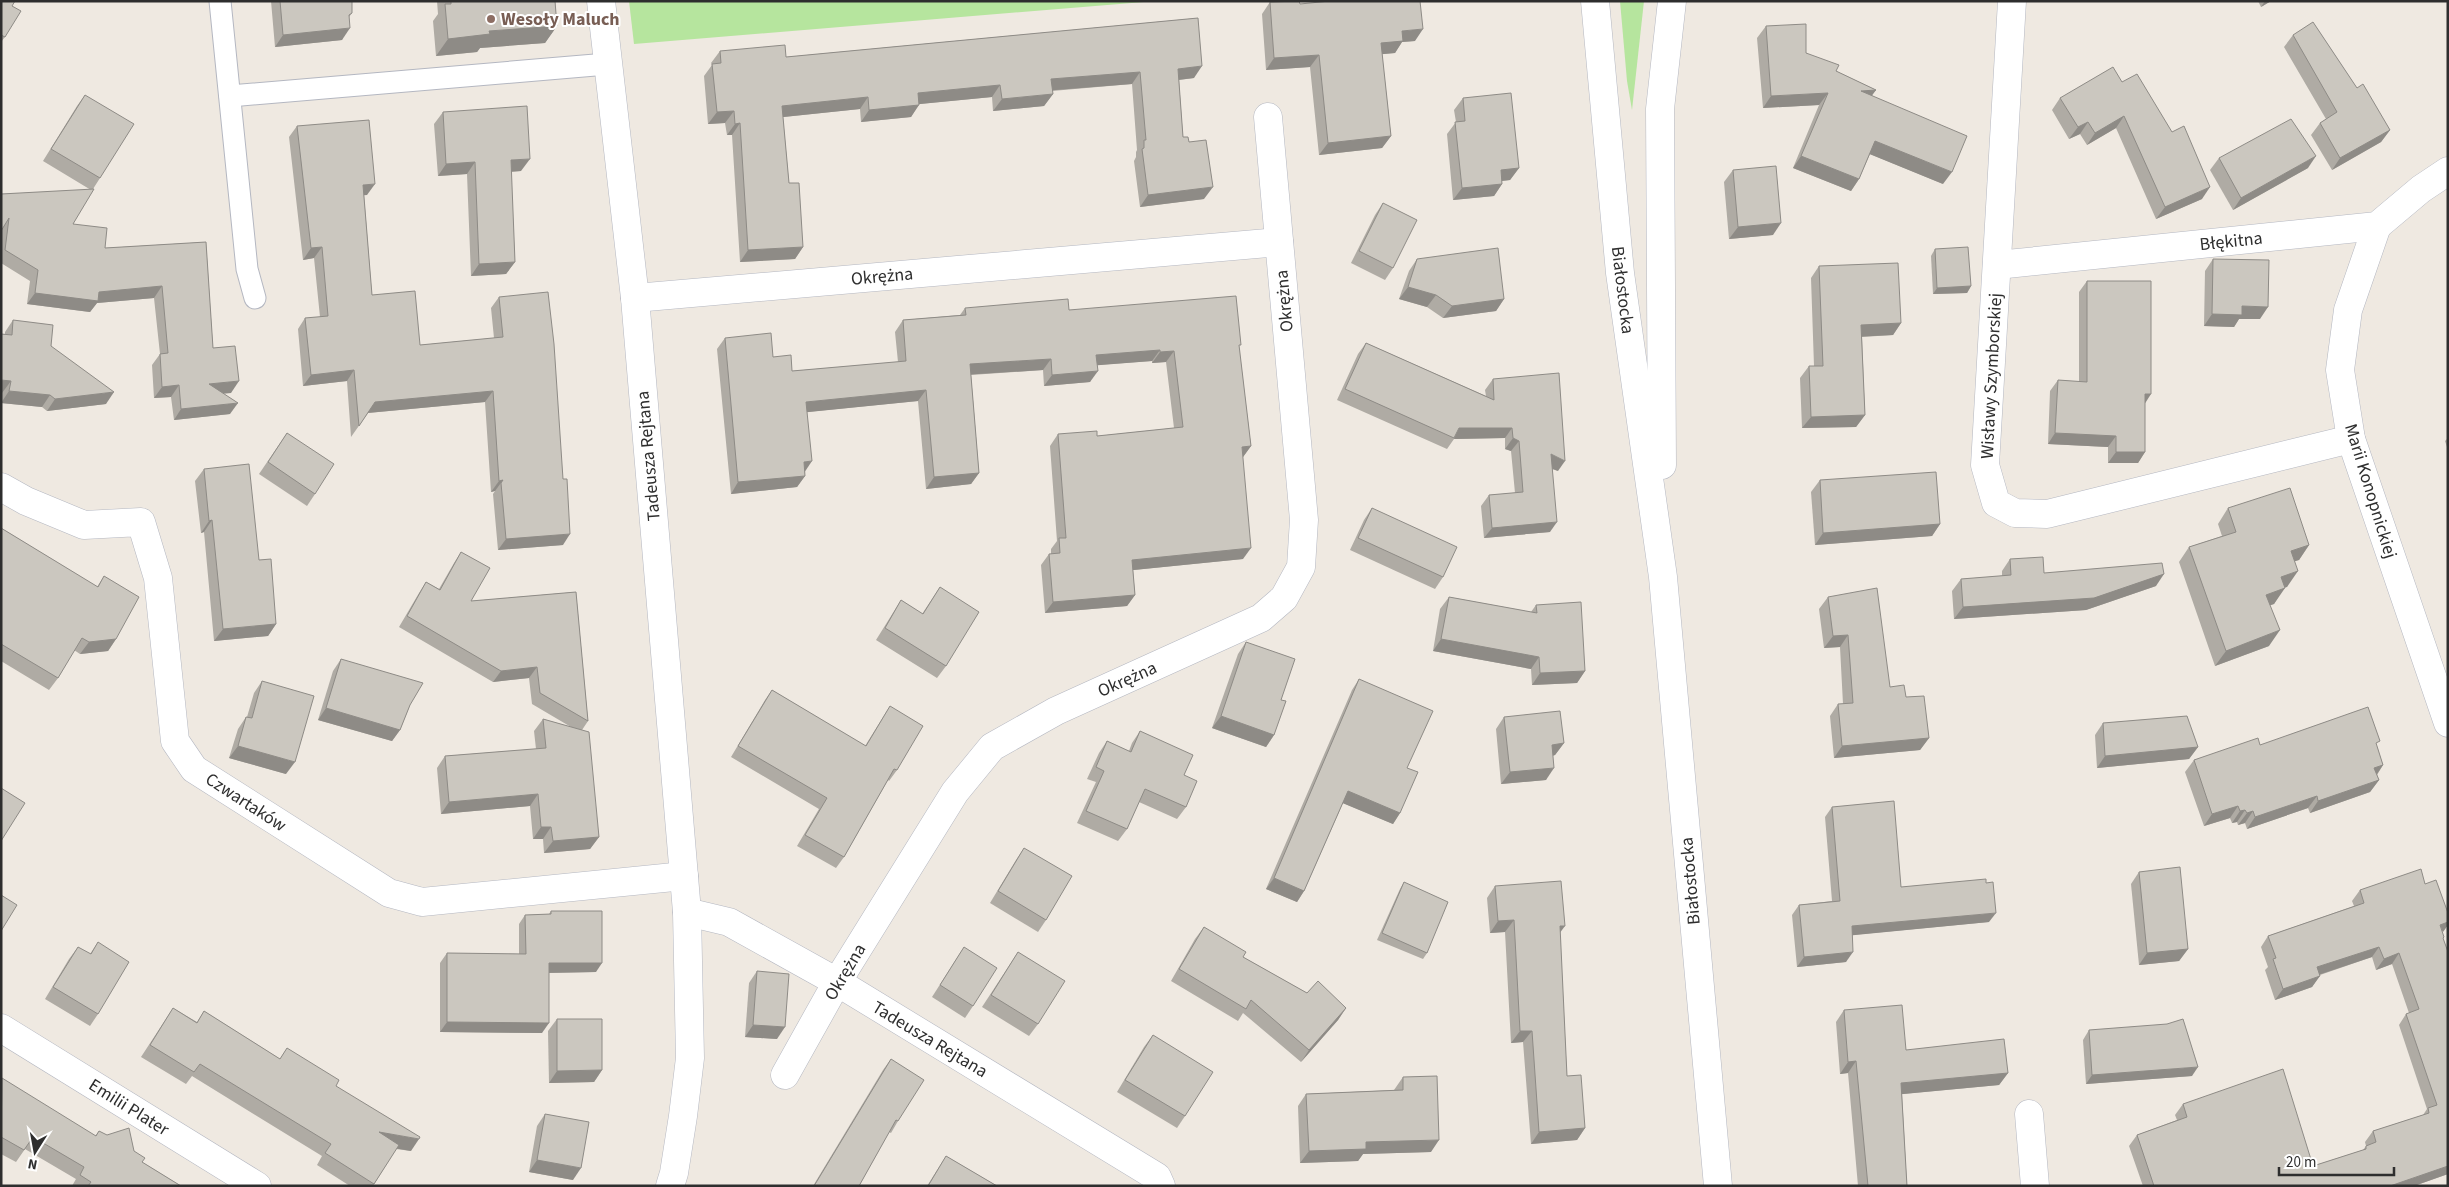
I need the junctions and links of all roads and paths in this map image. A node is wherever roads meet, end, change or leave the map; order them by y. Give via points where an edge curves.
1 (220, 1) edge
2 (601, 1) edge
3 (1595, 1) edge
4 (1672, 1) edge
5 (2012, 1) edge
6 (607, 64) junction
7 (230, 96) junction
8 (1268, 117) dead end
9 (2448, 171) edge
10 (2377, 226) junction
11 (1279, 242) junction
12 (1996, 265) junction
13 (255, 298) dead end
14 (635, 298) junction
15 (2351, 439) junction
16 (1, 487) edge
17 (1663, 576) junction
18 (2448, 723) edge
19 (684, 876) junction
20 (687, 912) junction
21 (837, 982) junction
22 (1, 1028) edge
23 (785, 1075) dead end
24 (2029, 1114) dead end
25 (257, 1186) edge
26 (670, 1186) edge
27 (1161, 1186) edge
28 (1718, 1186) edge
29 (2035, 1186) edge

1 - 7 lane
2 - 6 street, Tadeusza Rejtana
3 - 17 street, Białostocka via 1620,273
4 - 17 street, Białostocka via 1660,109
5 - 12 street, Wisławy Szymborskiej
6 - 7 lane
6 - 14 street, Tadeusza Rejtana
7 - 13 lane via 247,269
8 - 11 street, Okrężna
9 - 10 street
10 - 12 street, Błękitna
10 - 15 street, Marii Konopnickiej via 2348,310 2340,370
11 - 14 street, Okrężna
11 - 21 street, Okrężna via 1304,520 1301,567 1284,598 1260,618 1056,711 992,748 956,792
12 - 15 street, Wisławy Szymborskiej via 1985,465 1996,503 2016,513 2047,514
14 - 19 street, Tadeusza Rejtana
15 - 18 street, Marii Konopnickiej
16 - 19 street, Czwartaków via 84,525 141,522 158,578 175,741 194,769 389,893 422,902
17 - 28 street, Białostocka
19 - 20 street, Tadeusza Rejtana
20 - 21 street, Tadeusza Rejtana via 730,922
20 - 26 street, Tadeusza Rejtana via 690,1058
21 - 23 street, Okrężna
21 - 27 street, Tadeusza Rejtana via 1157,1177
22 - 25 street, Emilii Plater
24 - 29 street

